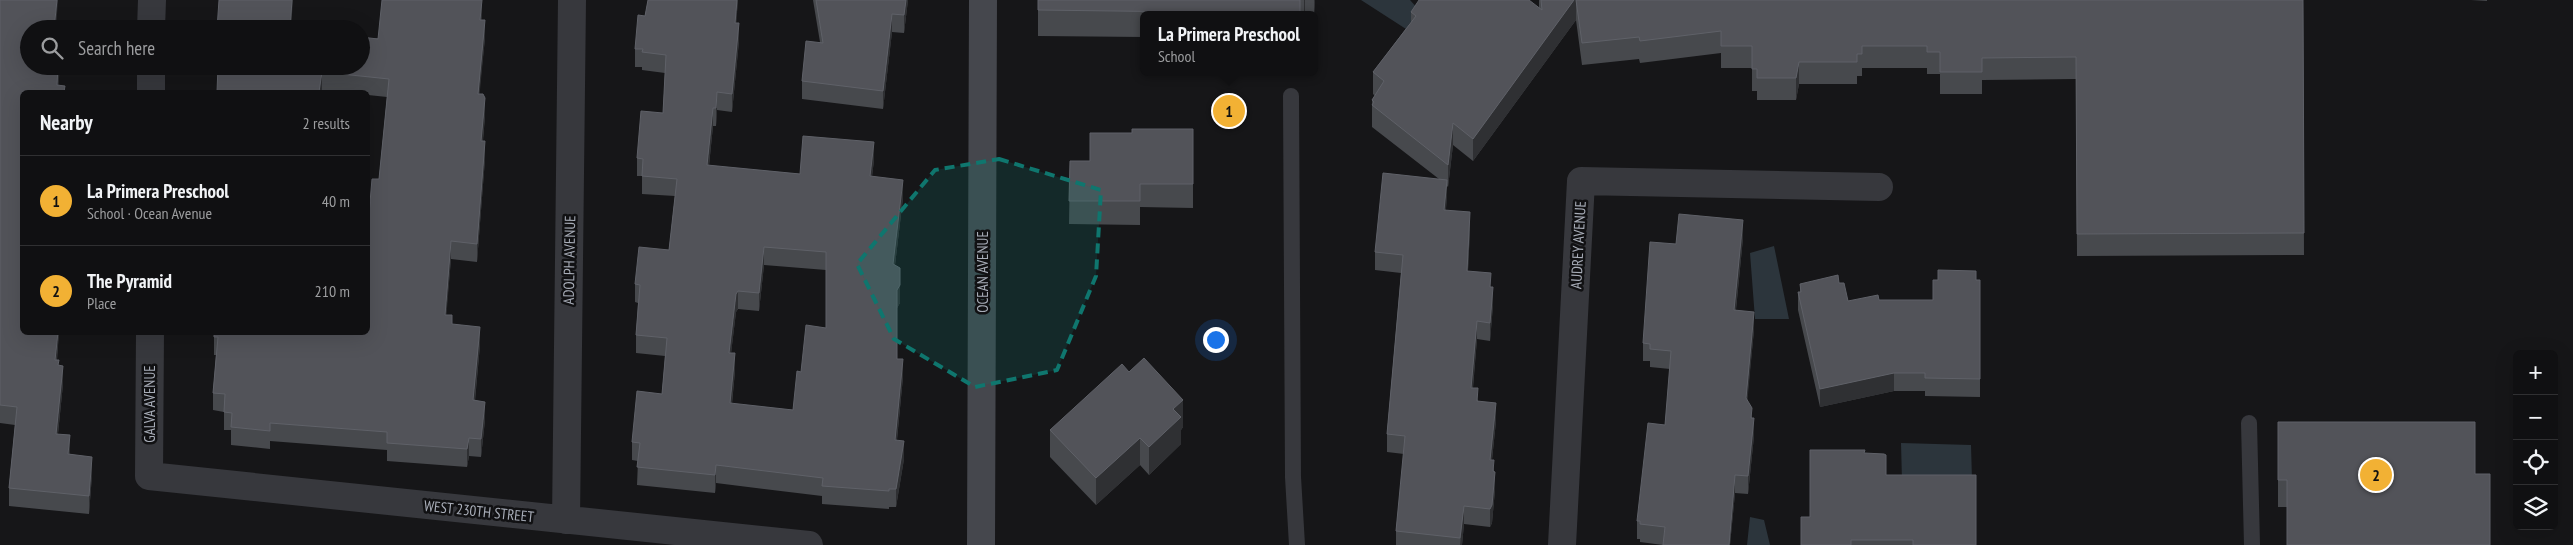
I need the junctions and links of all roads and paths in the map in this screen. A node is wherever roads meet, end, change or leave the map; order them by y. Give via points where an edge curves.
1 (152, 0) edge
2 (572, 0) edge
3 (983, 0) edge
4 (152, 20) edge
5 (151, 75) edge
6 (151, 90) edge
7 (1290, 96) dead end
8 (1879, 187) dead end
9 (150, 335) edge
10 (2249, 422) dead end
11 (149, 476) joint
12 (566, 520) junction
13 (809, 545) edge
14 (981, 545) edge
15 (1296, 545) edge
16 (1562, 545) edge
17 (2252, 545) edge

1 - 4 street
2 - 12 street, ADOLPH AVENUE
3 - 14 street, OCEAN AVENUE
5 - 6 street
7 - 15 lane via 1292,477
8 - 16 street, AUDREY AVENUE via 1581,182
9 - 11 street, GALVA AVENUE
10 - 17 lane
11 - 12 street, WEST 230TH STREET
12 - 13 street, WEST 230TH STREET

